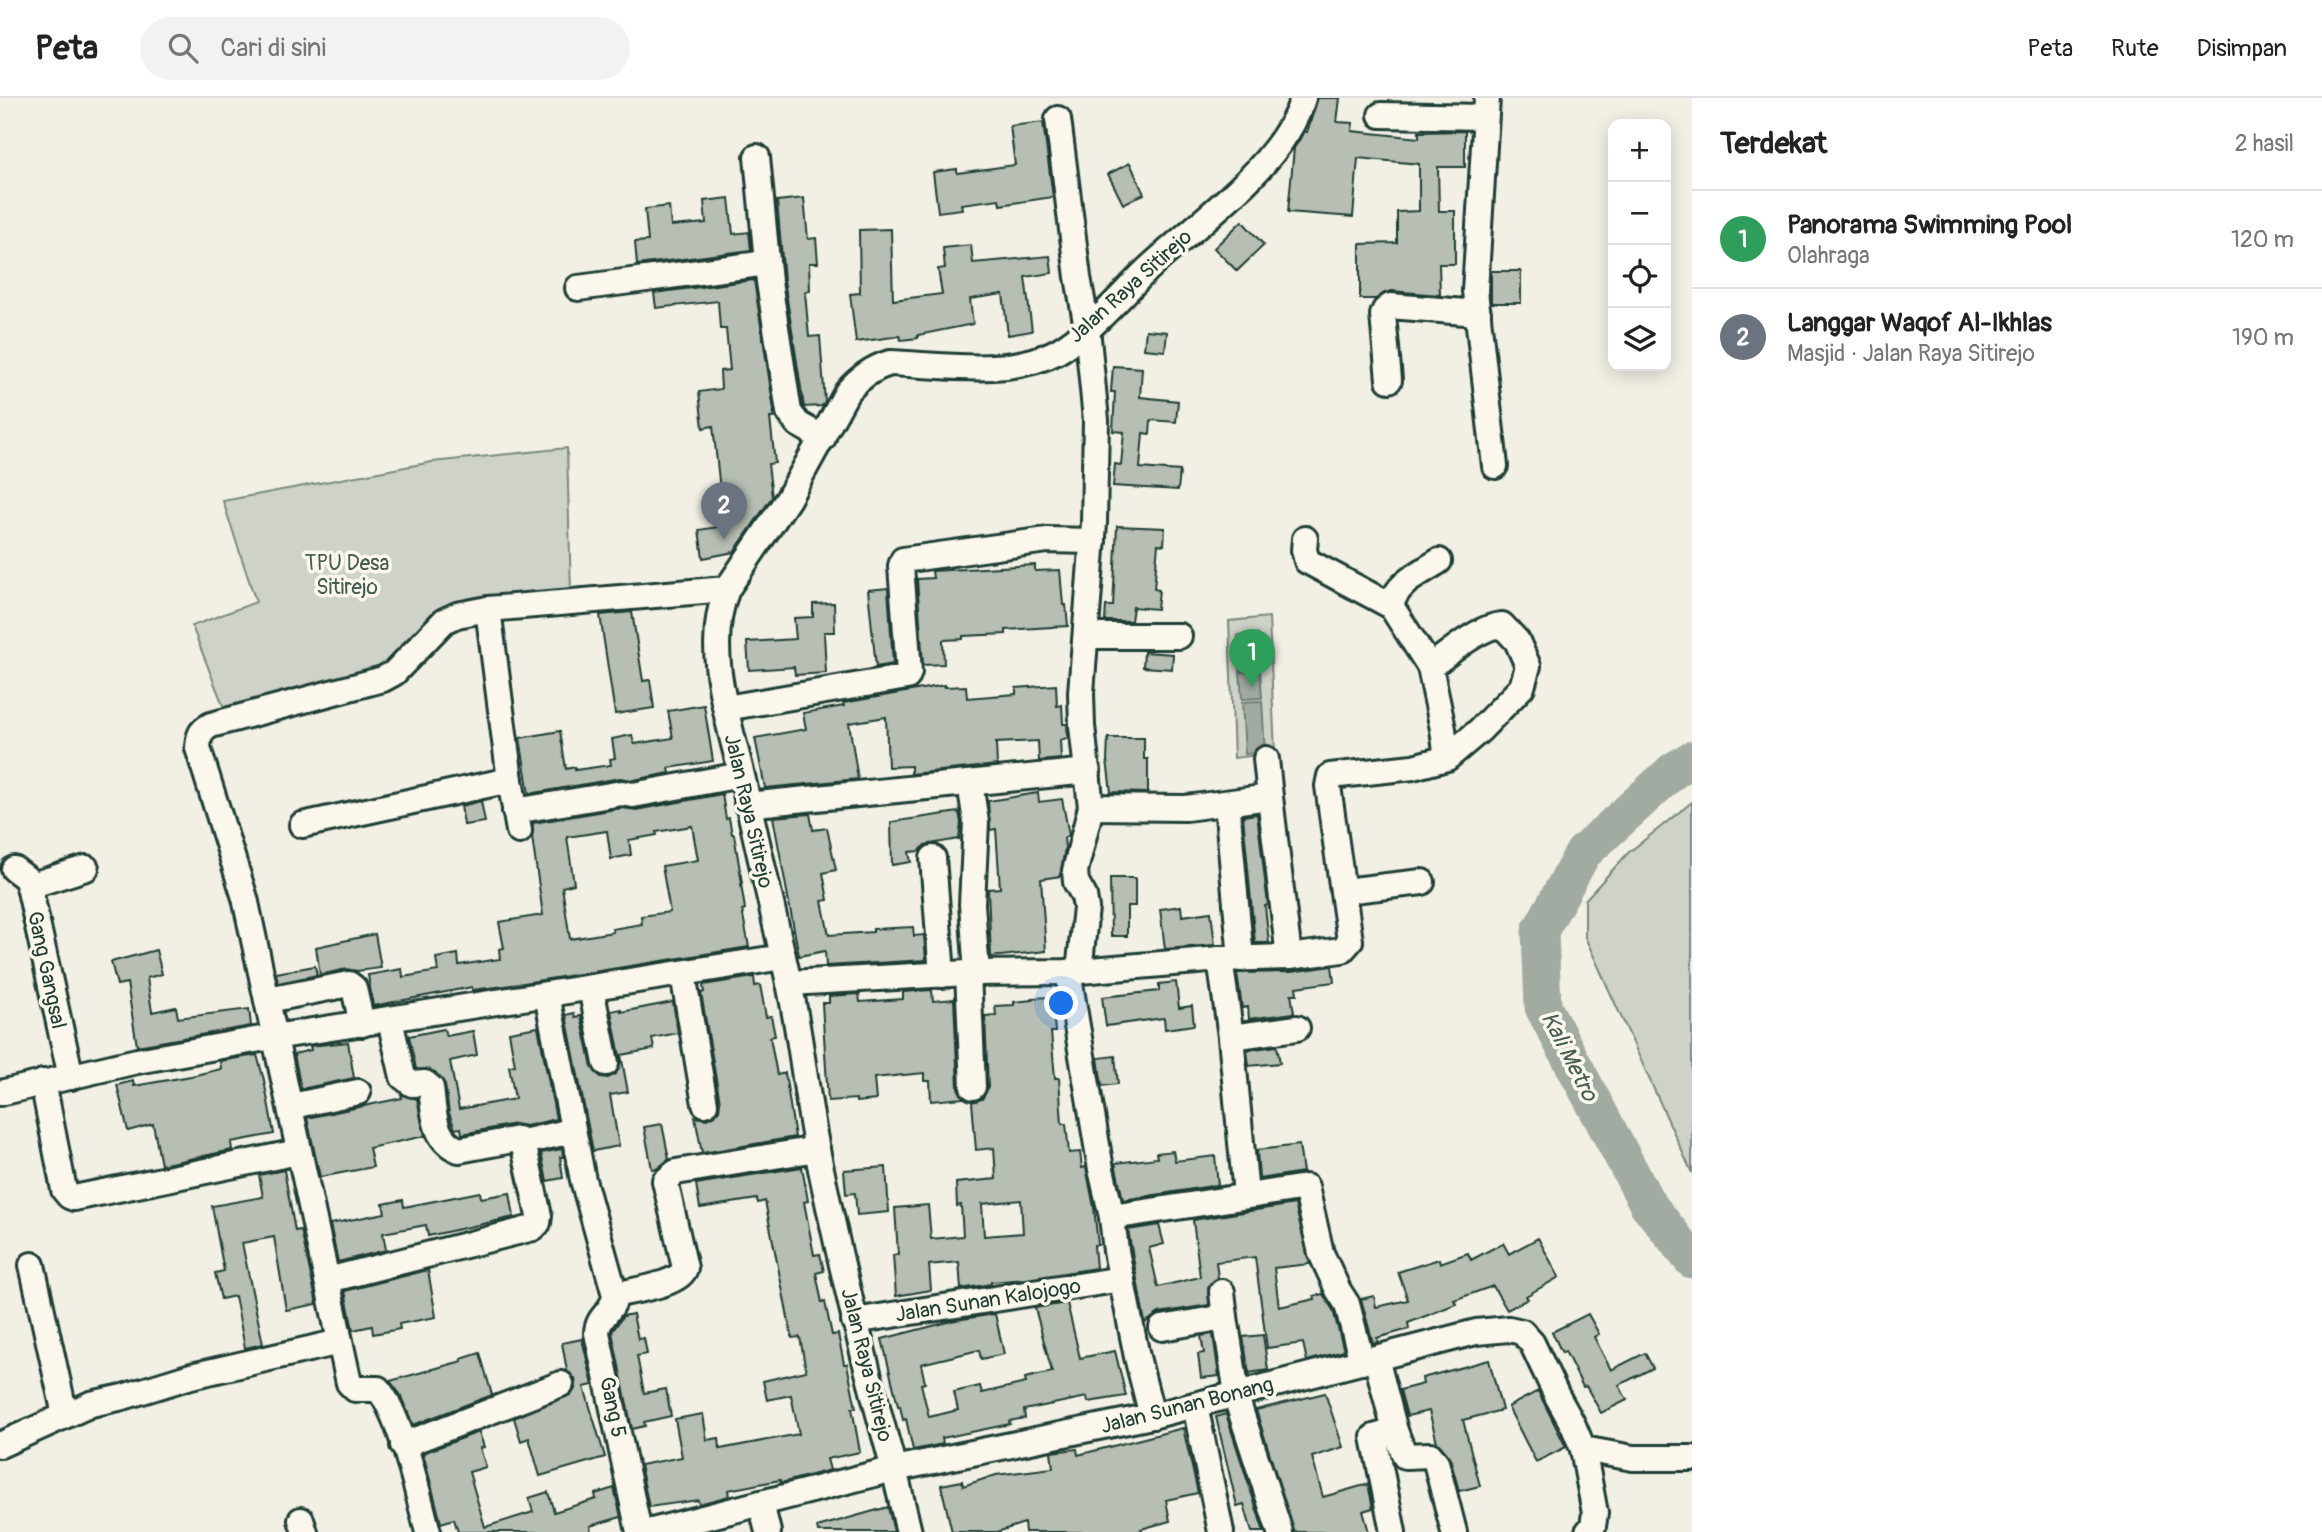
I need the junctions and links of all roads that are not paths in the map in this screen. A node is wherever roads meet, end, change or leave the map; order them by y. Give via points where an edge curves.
1 (1303, 98) edge
2 (1486, 107) edge
3 (1381, 115) dead end
4 (1058, 119) dead end
5 (757, 157) dead end
6 (767, 263) junction
7 (578, 288) dead end
8 (1478, 313) junction
9 (1087, 328) junction
10 (1390, 380) dead end
11 (823, 438) junction
12 (1495, 466) dead end
13 (1305, 539) dead end
14 (1093, 541) junction
15 (1439, 561) dead end
16 (727, 589) junction
17 (1391, 606) junction
18 (488, 609) junction
19 (1087, 636) junction
20 (1179, 636) dead end
21 (1430, 667) junction
22 (726, 708) junction
23 (1447, 758) junction
24 (1266, 759) dead end
25 (1088, 771) junction
26 (741, 775) junction
27 (510, 780) junction
28 (970, 783) junction
29 (1270, 797) junction
30 (1227, 804) junction
31 (747, 805) junction
32 (1091, 807) junction
33 (302, 825) dead end
34 (933, 858) dead end
35 (86, 868) dead end
36 (1422, 882) dead end
37 (1344, 891) junction
38 (783, 957) junction
39 (1289, 957) junction
40 (1231, 959) junction
41 (1074, 971) junction
42 (683, 974) junction
43 (972, 974) junction
44 (942, 975) junction
45 (789, 983) junction
46 (591, 988) junction
47 (547, 995) junction
48 (268, 1000) junction
49 (390, 1020) junction
50 (362, 1024) junction
51 (1297, 1028) dead end
52 (275, 1037) junction
53 (1231, 1037) junction
54 (606, 1063) dead end
55 (71, 1077) junction
56 (43, 1082) junction
57 (972, 1087) dead end
58 (358, 1092) dead end
59 (0, 1093) edge
60 (705, 1104) dead end
61 (292, 1106) junction
62 (572, 1131) junction
63 (523, 1142) junction
64 (817, 1149) junction
65 (298, 1152) junction
66 (1246, 1195) junction
67 (1112, 1217) junction
68 (32, 1265) dead end
69 (1122, 1279) junction
70 (328, 1280) junction
71 (614, 1292) junction
72 (1222, 1292) dead end
73 (1225, 1317) junction
74 (854, 1321) junction
75 (1162, 1328) dead end
76 (340, 1342) junction
77 (1369, 1360) junction
78 (561, 1384) dead end
79 (1236, 1394) junction
80 (1195, 1405) junction
81 (65, 1415) junction
82 (1152, 1416) junction
83 (1395, 1431) junction
84 (0, 1445) edge
85 (403, 1445) junction
86 (1583, 1449) junction
87 (1692, 1458) edge
88 (894, 1469) junction
89 (761, 1503) junction
90 (428, 1532) edge
91 (639, 1532) edge
92 (648, 1532) edge
93 (768, 1532) edge
94 (909, 1532) edge
95 (1221, 1532) edge
96 (1280, 1532) edge
97 (1393, 1532) edge
98 (1454, 1532) edge
99 (1588, 1532) edge

1 - 9 street, Jalan Raya Sitirejo via 1297,117 1256,172
2 - 3 street
2 - 8 street via 1475,291
4 - 9 street
5 - 6 street
6 - 7 street
6 - 11 street via 789,412
8 - 10 street via 1390,306 1383,315
8 - 12 street
9 - 11 street, Jalan Raya Sitirejo via 1057,351 1002,366 891,363 877,367 847,392
9 - 14 street via 1096,420
11 - 16 street, Jalan Raya Sitirejo
13 - 17 street via 1307,561
14 - 19 street
14 - 22 street via 1047,540 903,560 907,677
15 - 17 street via 1400,587
16 - 18 street
16 - 22 street, Jalan Raya Sitirejo via 717,630
17 - 21 street
18 - 27 street
18 - 48 street via 444,621 383,679 211,725 198,737 246,898
19 - 20 street
19 - 25 street via 1082,726
21 - 23 street
21 - 23 street via 1477,635 1502,625 1517,641 1528,666 1522,687
22 - 26 street, Jalan Raya Sitirejo
23 - 37 street via 1413,768 1331,776 1328,786
24 - 29 street
25 - 28 street
25 - 32 street
26 - 27 street via 633,795 622,793 517,821
26 - 31 street, Jalan Raya Sitirejo
27 - 33 street
28 - 31 street
28 - 43 street via 976,822
29 - 30 street
29 - 39 street
30 - 32 street
30 - 40 street
31 - 38 street, Jalan Raya Sitirejo
32 - 41 street via 1075,871 1086,908
34 - 44 street
35 - 55 street, Gang Gangsal via 21,877
36 - 37 street
37 - 39 street via 1348,946
38 - 42 street
38 - 45 street, Jalan Raya Sitirejo
39 - 40 street
40 - 41 street
40 - 53 street
41 - 43 street
41 - 67 street via 1101,1169
42 - 46 street
42 - 60 street
43 - 44 street
43 - 57 street
44 - 45 street
45 - 64 street, Jalan Raya Sitirejo
46 - 47 street
46 - 54 street
47 - 49 street
47 - 62 street
48 - 50 street via 349,984
48 - 52 street
49 - 50 street
49 - 63 street via 403,1077 431,1088 438,1131 445,1143 459,1150 518,1139
50 - 52 street
51 - 53 street
52 - 55 street
52 - 61 street
53 - 66 street
55 - 56 street
56 - 59 street
56 - 65 street via 64,1190 74,1198
58 - 61 street
61 - 65 street
62 - 63 street
62 - 71 street
63 - 70 street via 539,1216 533,1227
64 - 71 street via 670,1175 665,1181 684,1273 674,1280
64 - 74 street, Jalan Raya Sitirejo
65 - 70 street
66 - 67 street
66 - 77 street via 1306,1187 1321,1253 1348,1304
67 - 69 street
68 - 81 street
69 - 74 street, Jalan Sunan Kalojogo
69 - 82 street
70 - 76 street
71 - 91 street, Gang 5 via 611,1309 599,1320 597,1333
72 - 73 street
73 - 75 street
73 - 79 street
74 - 88 street, Jalan Raya Sitirejo
76 - 81 street via 191,1376
76 - 85 street via 349,1383 355,1389 373,1387 381,1393
77 - 79 street, Jalan Sunan Bonang
77 - 83 street
77 - 86 street, Jalan Sunan Bonang via 1476,1332 1522,1332 1532,1343
78 - 85 street
79 - 80 street, Jalan Sunan Bonang
79 - 96 street
80 - 82 street, Jalan Sunan Bonang
80 - 95 street
81 - 84 street
82 - 88 street, Jalan Sunan Bonang
83 - 97 street via 1374,1437
83 - 98 street via 1405,1456 1430,1455 1436,1462
85 - 90 street
86 - 87 street via 1633,1458
86 - 99 street, Jalan Sunan Bonang via 1595,1513
88 - 89 street, Jalan Raya Sitirejo
88 - 94 street
89 - 92 street, Jalan Raya Sitirejo
89 - 93 street

